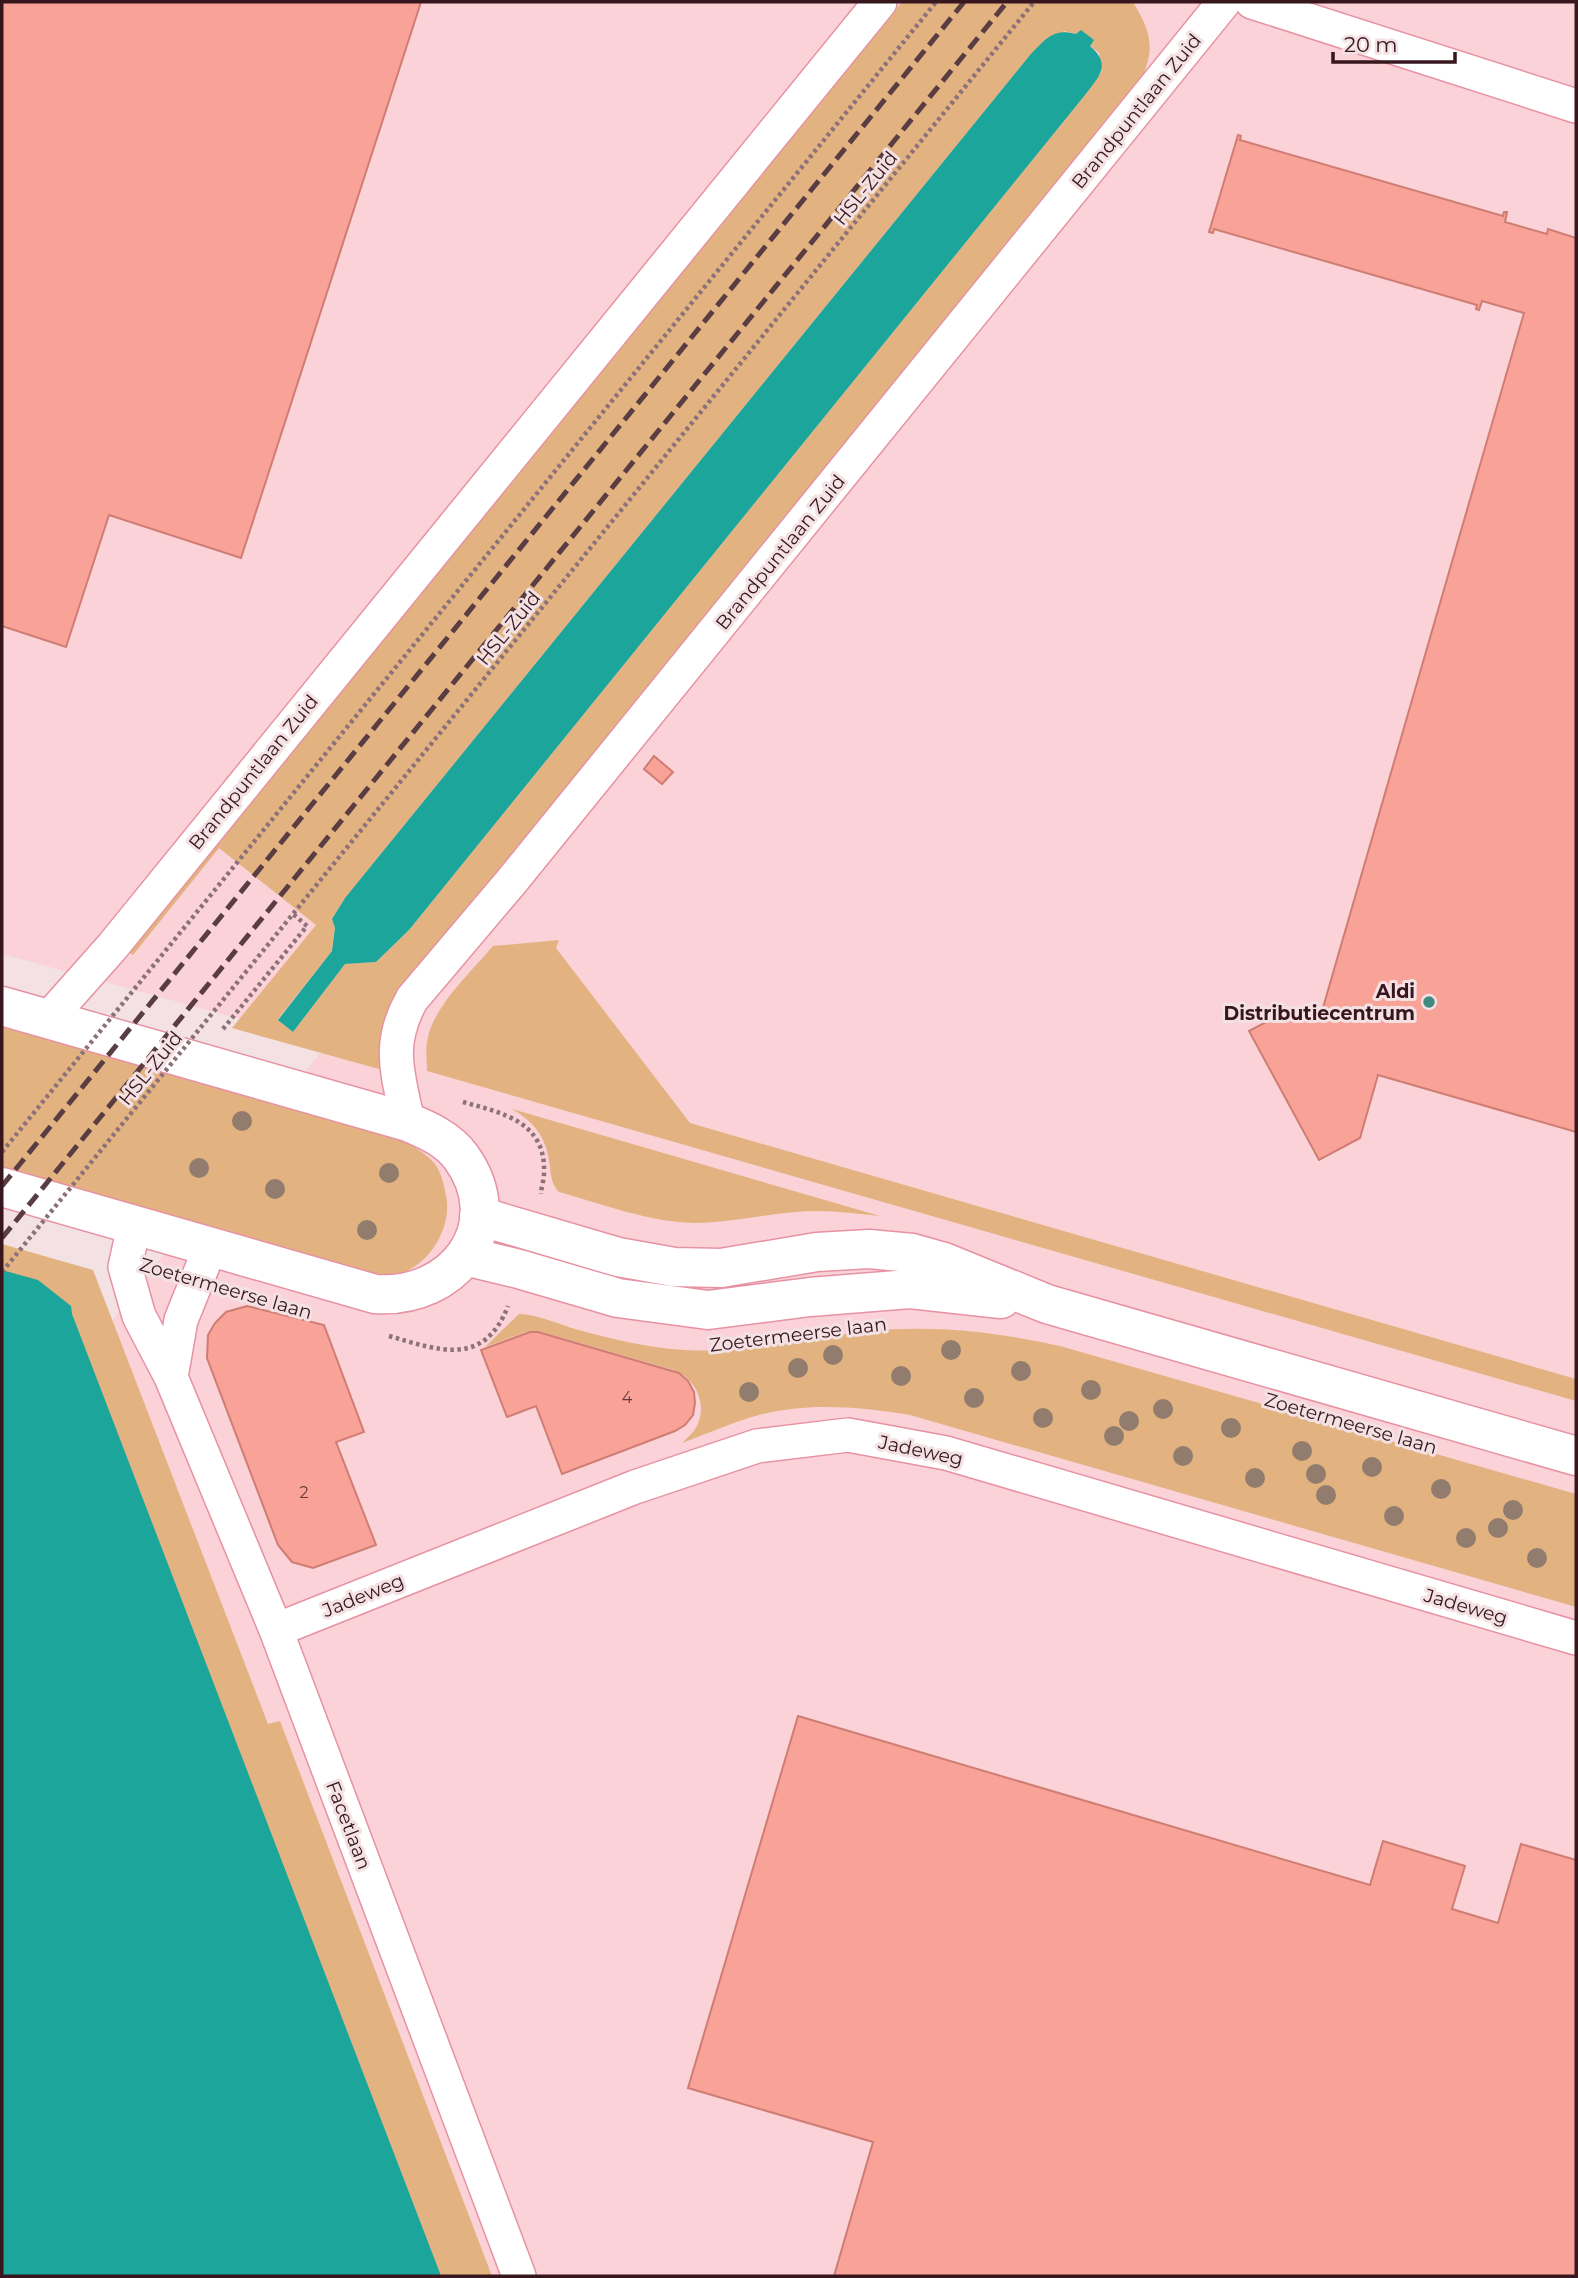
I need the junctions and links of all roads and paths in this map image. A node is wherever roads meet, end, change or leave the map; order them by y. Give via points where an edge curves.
1 (880, 2) edge
2 (936, 2) edge
3 (1034, 2) edge
4 (1224, 2) edge
5 (1252, 2) edge
6 (1576, 106) edge
7 (293, 914) junction
8 (2, 1006) edge
9 (48, 1019) junction
10 (221, 1032) dead end
11 (408, 1122) junction
12 (2, 1152) edge
13 (2, 1187) edge
14 (479, 1216) junction
15 (134, 1226) junction
16 (27, 1230) dead end
17 (39, 1233) dead end
18 (210, 1248) junction
19 (465, 1256) junction
20 (2, 1272) edge
21 (1047, 1304) junction
22 (521, 1307) dead end
23 (384, 1334) dead end
24 (170, 1377) junction
25 (1576, 1455) edge
26 (276, 1630) junction
27 (1576, 1638) edge
28 (519, 2276) edge

1 - 9 street, Brandpuntlaan Zuid via 112,947
2 - 12 path, bridge
3 - 7 path, HSL-Zuid, bridge
4 - 11 street, Brandpuntlaan Zuid via 412,999 401,1018 395,1052
5 - 6 street
7 - 10 path via 307,926
7 - 20 path, HSL-Zuid, bridge
8 - 9 street
9 - 11 street
11 - 14 street via 442,1139 461,1157 477,1191
13 - 15 street
14 - 19 street
14 - 21 street, Zoetermeerse laan via 618,1257 674,1267 721,1268 817,1252 869,1249 912,1253
15 - 18 street
15 - 24 street, Facetlaan via 125,1267 139,1316
16 - 17 path
18 - 19 street via 375,1294 394,1295 429,1287
18 - 24 street via 181,1320
19 - 21 street, Zoetermeerse laan via 618,1298 708,1310 910,1289
21 - 25 street, Zoetermeerse laan
22 - 23 path via 509,1304 502,1322 485,1339 452,1351
24 - 26 street, Facetlaan
26 - 27 street, Jadeweg via 647,1483 757,1446 848,1435 947,1452
26 - 28 street, Facetlaan

